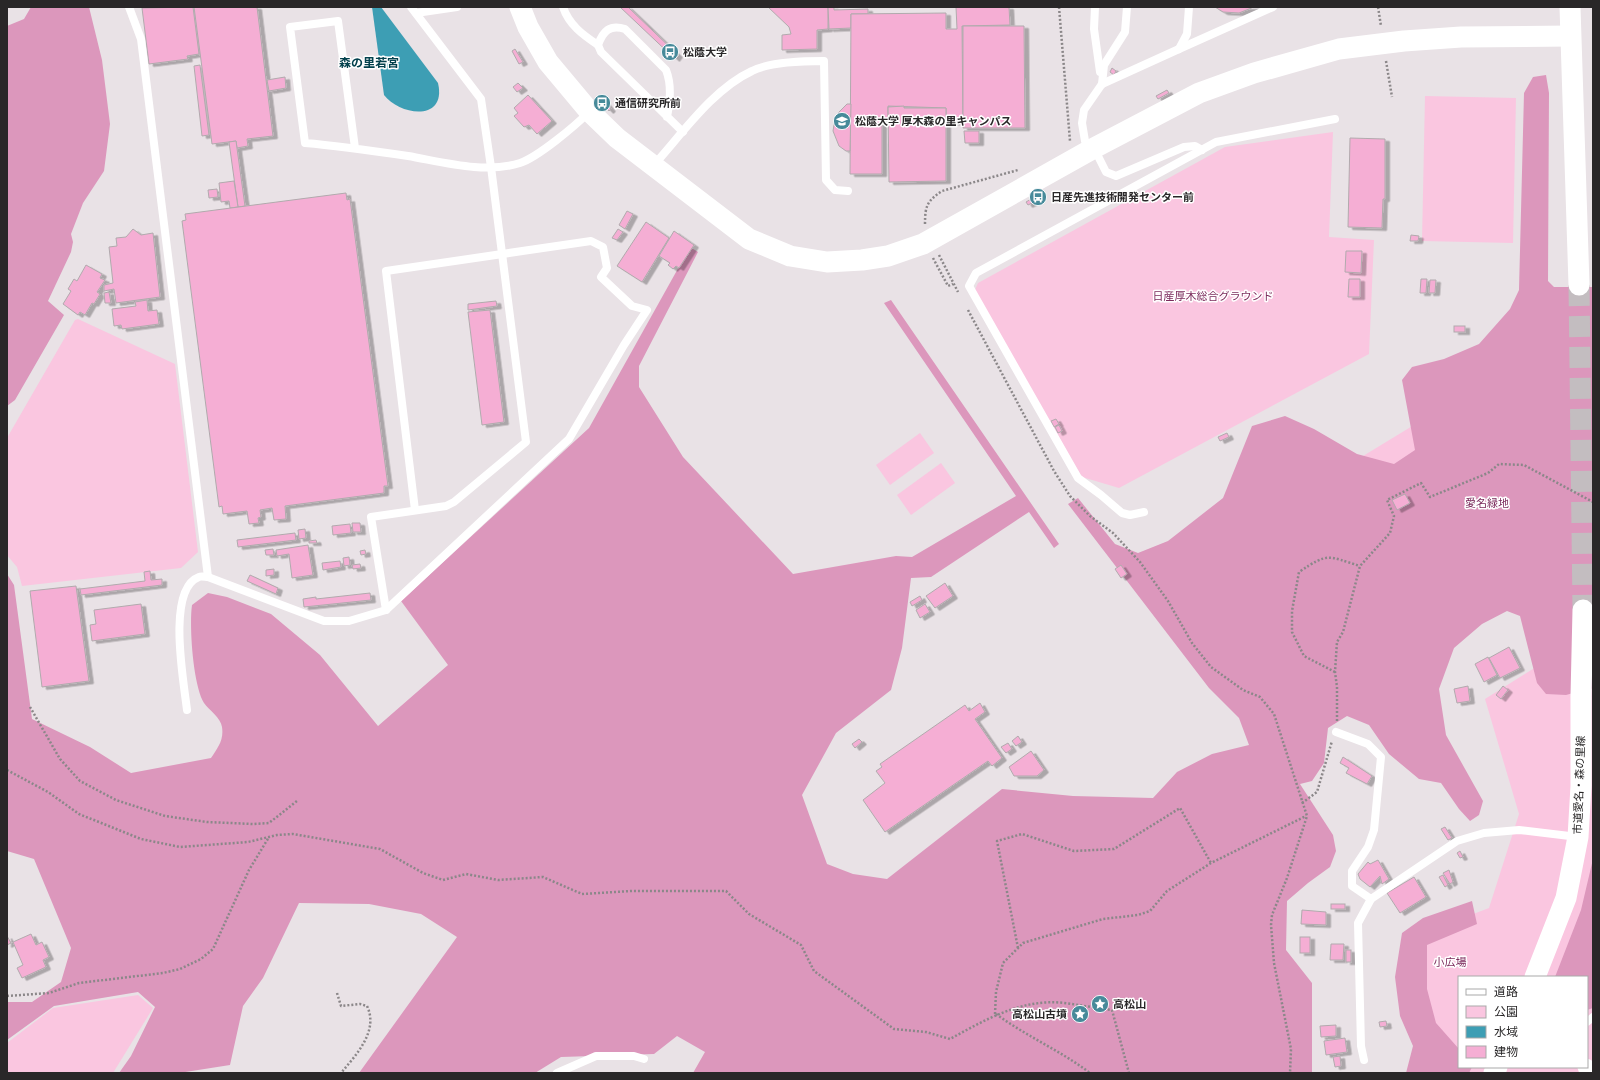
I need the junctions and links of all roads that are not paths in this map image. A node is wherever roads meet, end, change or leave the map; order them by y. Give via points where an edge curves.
1 (128, 7) edge
2 (457, 7) edge
3 (520, 7) edge
4 (563, 7) edge
5 (1095, 7) edge
6 (1127, 7) edge
7 (1189, 7) edge
8 (1273, 7) edge
9 (1570, 7) edge
10 (413, 10) edge
11 (1570, 36) junction
12 (598, 45) junction
13 (1179, 49) junction
14 (1102, 84) junction
15 (589, 111) junction
16 (667, 117) junction
17 (1335, 119) dead end
18 (683, 132) junction
19 (355, 148) junction
20 (1085, 148) junction
21 (1202, 150) junction
22 (491, 167) junction
23 (653, 167) junction
24 (848, 191) dead end
25 (502, 254) junction
26 (1579, 285) tunnel mouth
27 (415, 510) junction
28 (1144, 512) dead end
29 (208, 577) junction
30 (386, 610) junction
31 (1583, 610) tunnel mouth
32 (187, 710) dead end
33 (1336, 732) road end
34 (1578, 837) junction
35 (1371, 899) junction
36 (1535, 976) edge
37 (644, 1059) dead end
38 (1364, 1060) dead end
39 (557, 1073) edge

1 - 29 lane via 141,39
2 - 10 lane
3 - 15 street via 548,62
4 - 12 lane via 580,33
5 - 14 lane via 1094,29
6 - 14 lane via 1125,32 1104,65
7 - 13 lane via 1187,34
8 - 13 lane
9 - 11 street
10 - 22 lane via 481,99
11 - 20 street via 1404,40 1339,49 1254,73 1199,94
11 - 26 street
12 - 16 lane via 601,52
12 - 16 lane via 608,28 625,29 660,63 670,78
13 - 14 lane
14 - 20 lane via 1084,110 1082,123
15 - 22 lane via 576,125 521,163
15 - 23 street
16 - 18 lane
17 - 21 lane via 1216,142
18 - 23 lane
18 - 24 lane via 729,83 753,70 797,61 824,61 826,180 835,190
19 - 19 lane via 305,142 290,27 338,21
19 - 22 lane
20 - 21 lane via 1106,172 1116,176 1184,147 1196,146
20 - 23 street via 923,244 888,256 827,262 790,256 749,239
21 - 28 lane via 976,273 969,286 1078,478 1102,494 1122,513 1130,515
22 - 25 lane
25 - 27 lane via 526,442 454,502 446,506
25 - 27 lane via 386,271
25 - 30 lane via 591,241 603,247 607,268 601,277 632,306 647,310 568,439
27 - 30 lane via 371,517
29 - 30 lane via 324,621 349,621
29 - 32 lane via 199,577 188,586 179,619
31 - 34 street, 市道愛名・森の里線 via 1582,786
33 - 35 lane via 1368,744 1380,757 1374,830 1368,848 1352,871 1352,886
34 - 35 lane via 1518,830 1477,835 1457,841
34 - 36 street, 市道愛名・森の里線 via 1566,898
35 - 38 lane via 1358,923 1361,1046
37 - 39 lane via 634,1056 596,1056

